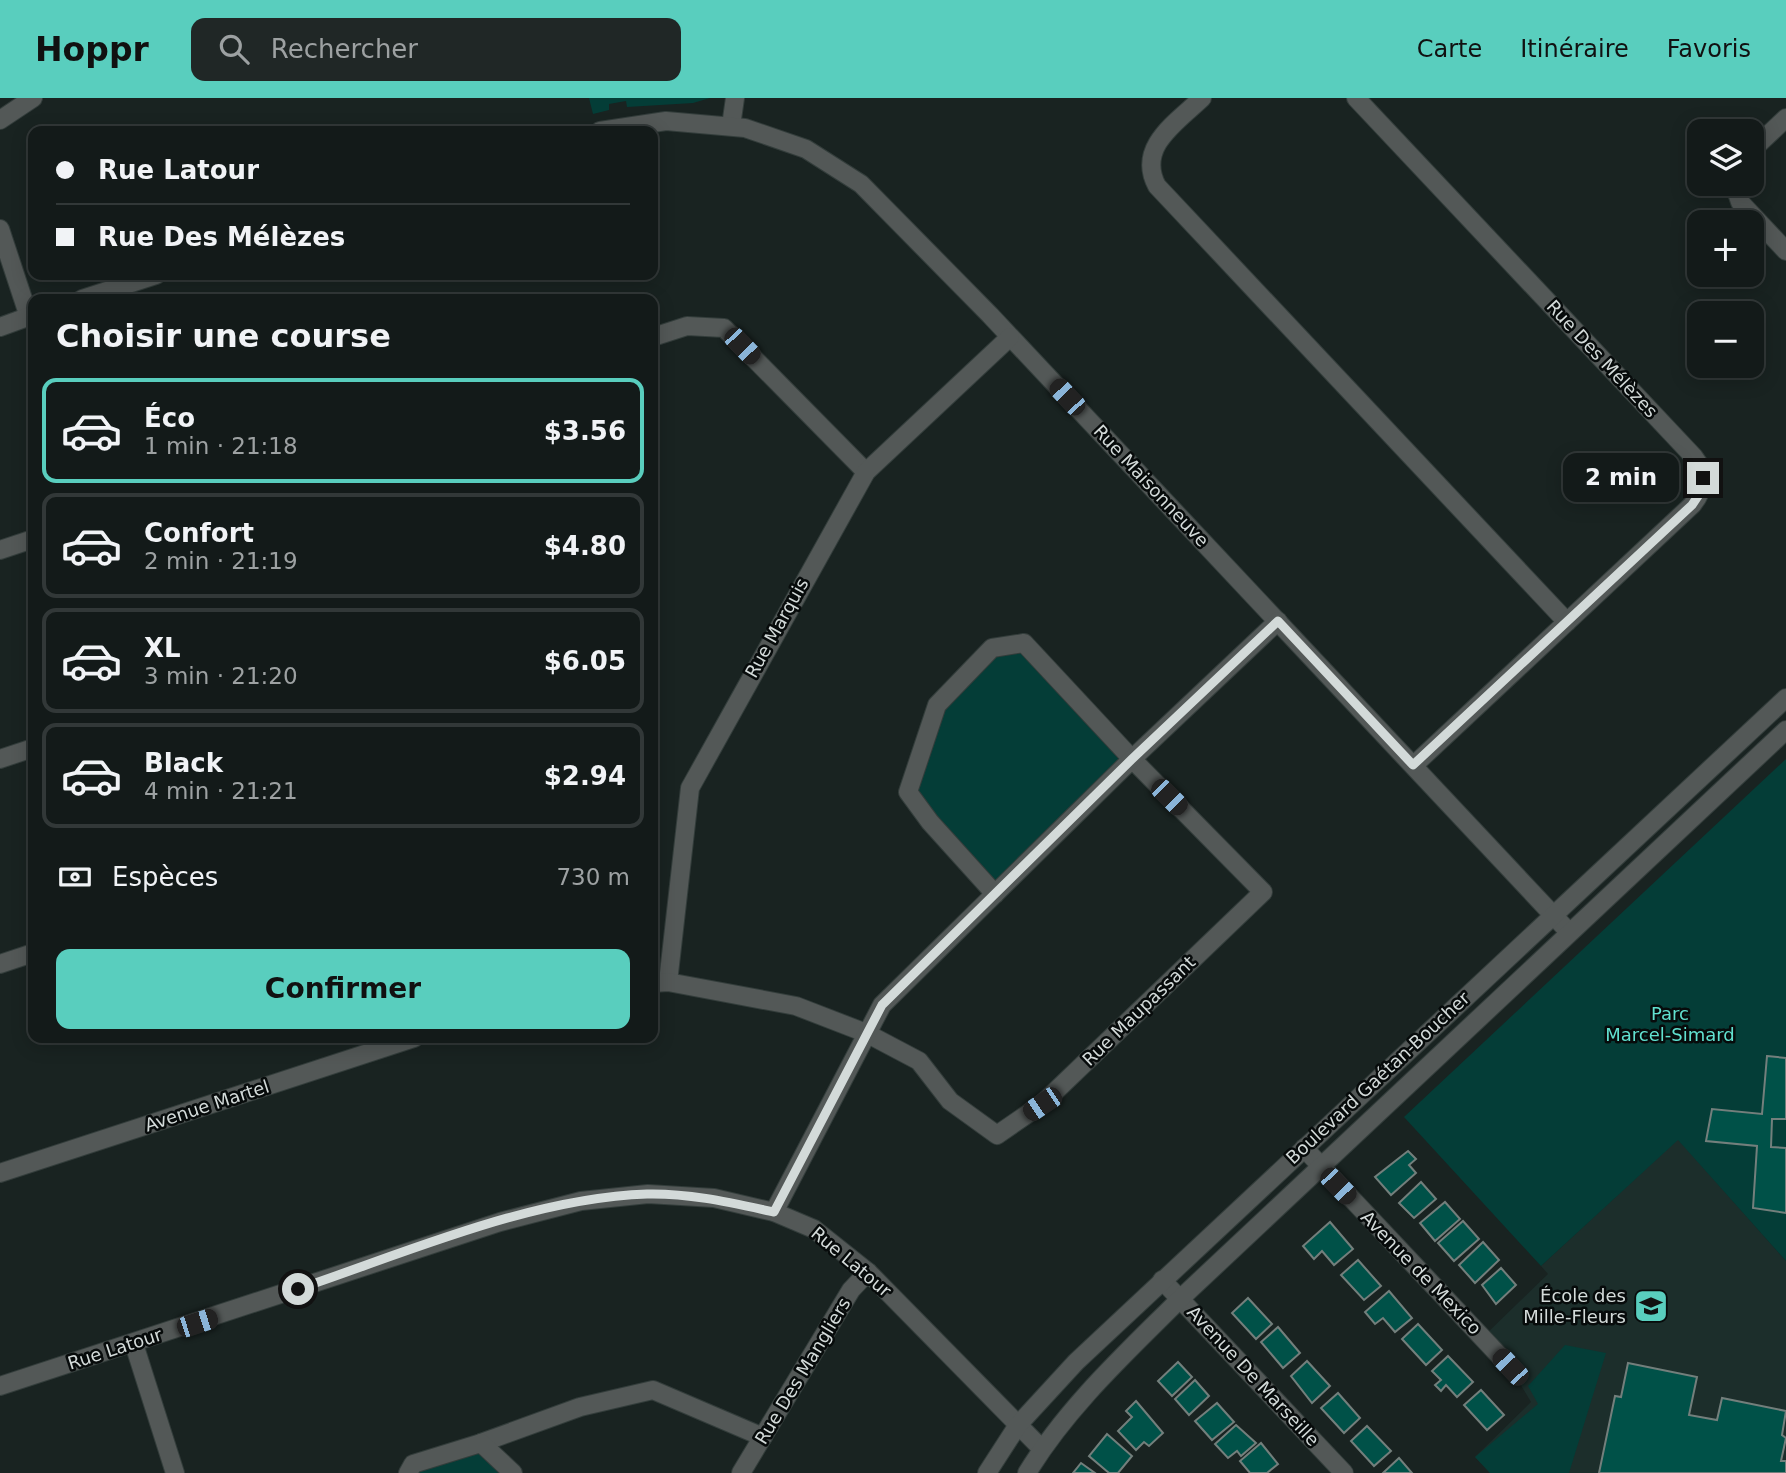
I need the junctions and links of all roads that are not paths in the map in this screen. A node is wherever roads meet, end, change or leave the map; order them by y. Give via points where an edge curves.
1 (33, 98) edge
2 (735, 98) edge
3 (1202, 98) edge
4 (1356, 98) edge
5 (1786, 118) edge
6 (0, 120) edge
7 (633, 126) edge
8 (731, 126) junction
9 (1764, 139) edge
10 (1738, 196) edge
11 (0, 229) edge
12 (1786, 251) edge
13 (141, 280) edge
14 (97, 294) edge
15 (28, 308) edge
16 (28, 317) edge
17 (0, 327) edge
18 (658, 335) edge
19 (1010, 337) junction
20 (866, 472) junction
21 (28, 542) edge
22 (0, 551) edge
23 (1278, 621) junction
24 (1567, 622) junction
25 (1786, 698) edge
26 (1786, 730) edge
27 (28, 750) edge
28 (0, 759) edge
29 (1132, 759) junction
30 (1413, 765) junction
31 (995, 894) junction
32 (1553, 914) junction
33 (1569, 932) junction
34 (28, 955) edge
35 (0, 964) edge
36 (660, 983) edge
37 (866, 1033) junction
38 (399, 1043) edge
39 (1304, 1148) junction
40 (1320, 1167) junction
41 (0, 1173) edge
42 (774, 1212) junction
43 (868, 1272) junction
44 (1162, 1280) junction
45 (1180, 1299) junction
46 (134, 1344) junction
47 (1510, 1367) dead end
48 (0, 1386) edge
49 (1018, 1425) junction
50 (763, 1437) junction
51 (481, 1443) junction
52 (1042, 1449) junction
53 (175, 1473) edge
54 (408, 1473) edge
55 (513, 1473) edge
56 (741, 1473) edge
57 (987, 1473) edge
58 (1027, 1473) edge
59 (1344, 1473) edge

1 - 6 street
2 - 8 street
3 - 24 street via 1155,145 1150,162 1157,186
4 - 24 street, Rue Des Mélèzes via 1700,466 1703,484 1692,505
5 - 9 street
7 - 8 street, Rue Maisonneuve via 666,121
8 - 19 street, Rue Maisonneuve via 799,146 855,179
10 - 12 street
11 - 15 street
13 - 14 street
16 - 17 street
18 - 20 street via 687,326 724,328
19 - 20 street, Rue Marquis
19 - 23 street, Rue Maisonneuve
20 - 36 street, Rue Marquis via 690,788
21 - 22 street
23 - 29 street
23 - 30 street, Rue Maisonneuve
24 - 30 street, Rue Des Mélèzes
25 - 32 street, Boulevard Gaétan-Boucher
26 - 33 street, Boulevard Gaétan-Boucher
27 - 28 street
29 - 31 street
29 - 31 street via 1024,643 992,648 937,705 908,792
29 - 37 street, Rue Maupassant via 1263,892 1042,1104 997,1135 950,1101 919,1061
30 - 32 street, Rue Maisonneuve
31 - 37 street via 882,1005
32 - 33 street, Rue Maisonneuve
32 - 39 street, Boulevard Gaétan-Boucher
33 - 40 street, Boulevard Gaétan-Boucher
34 - 35 street
36 - 37 street via 796,1006
37 - 42 street
38 - 41 street, Avenue Martel
39 - 40 street, Avenue de Mexico
39 - 44 street, Boulevard Gaétan-Boucher
40 - 45 street, Boulevard Gaétan-Boucher
40 - 47 street, Avenue de Mexico
42 - 43 street, Rue Latour via 814,1229
42 - 46 street, Rue Latour via 713,1198 648,1194 581,1201 500,1222
43 - 49 street, Rue Latour
43 - 50 street, Rue Des Mangliers via 851,1290
44 - 45 street, Avenue De Marseille
44 - 49 street, Boulevard Gaétan-Boucher
45 - 52 street, Boulevard Gaétan-Boucher
45 - 59 street, Avenue De Marseille
46 - 48 street, Rue Latour
46 - 53 street
49 - 52 street, Rue Latour
49 - 57 street, Boulevard Gaétan-Boucher
50 - 51 street via 653,1390 580,1407
50 - 56 street, Rue Des Mangliers
51 - 54 street via 413,1464
51 - 55 street
52 - 58 street, Boulevard Gaétan-Boucher

